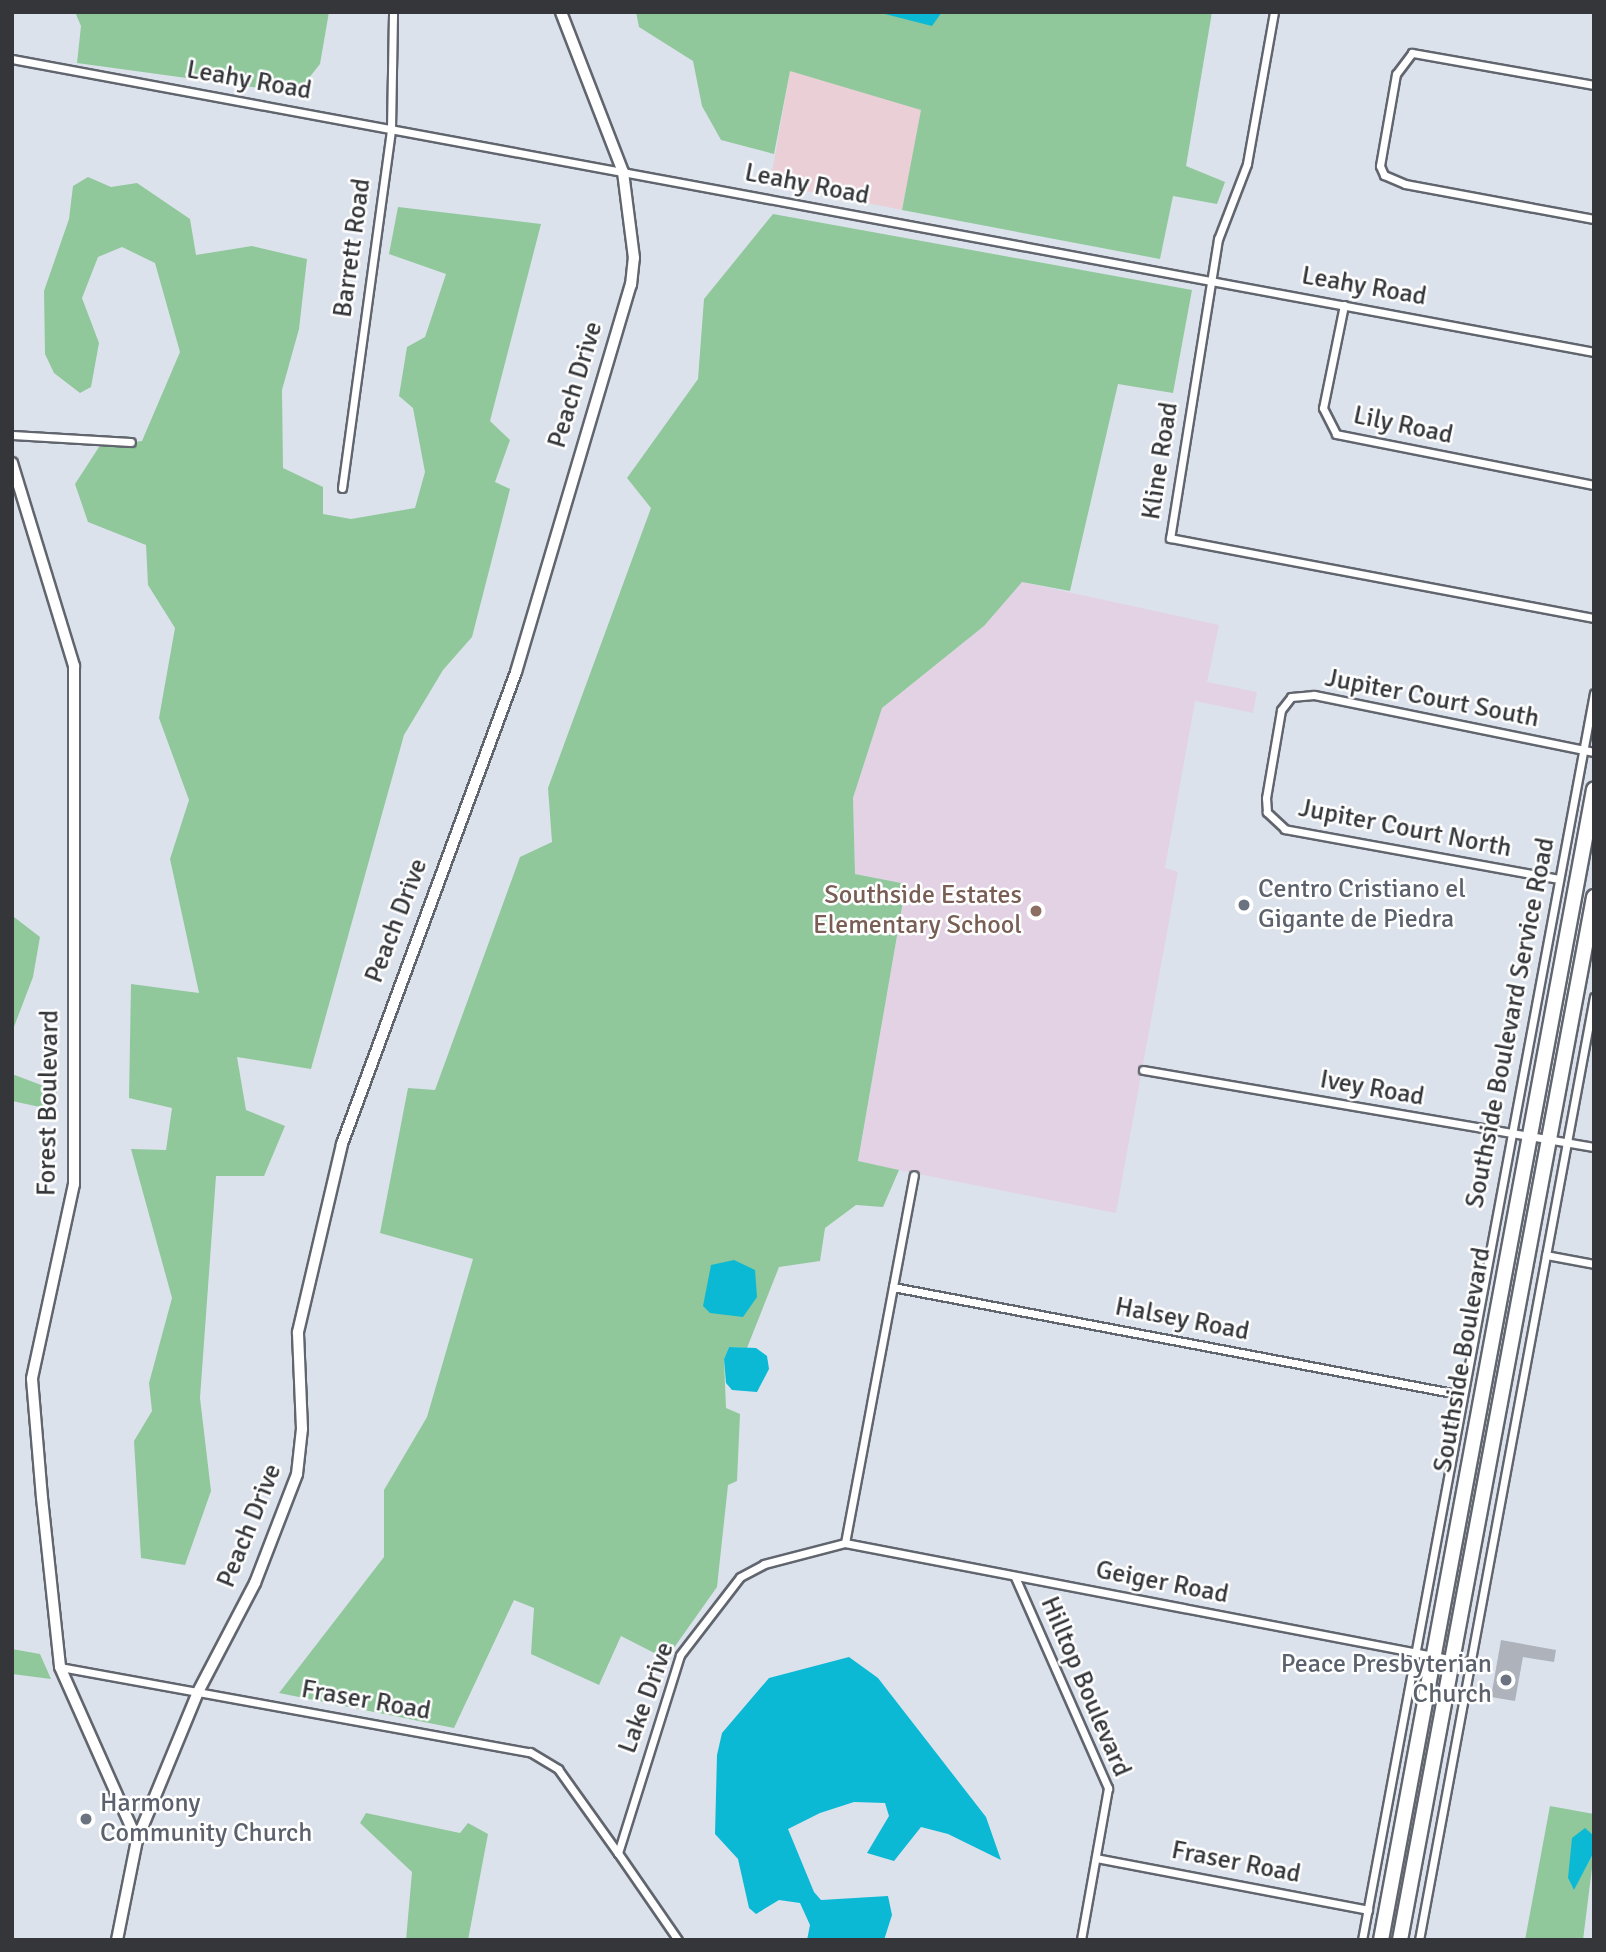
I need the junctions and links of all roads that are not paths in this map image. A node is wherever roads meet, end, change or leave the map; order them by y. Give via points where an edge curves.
1 (393, 12) edge
2 (561, 12) edge
3 (1274, 12) edge
4 (12, 59) edge
5 (1594, 85) edge
6 (390, 129) junction
7 (623, 172) junction
8 (1594, 219) edge
9 (1211, 281) junction
10 (1344, 304) junction
11 (1594, 352) edge
12 (12, 435) edge
13 (131, 442) dead end
14 (12, 463) edge
15 (1594, 485) edge
16 (342, 488) dead end
17 (1594, 618) edge
18 (1594, 693) edge
19 (1583, 751) junction
20 (1594, 752) edge
21 (1274, 753) joint
22 (1594, 789) edge
23 (1559, 879) junction
24 (1594, 897) edge
25 (1594, 997) edge
26 (1143, 1070) dead end
27 (1511, 1135) junction
28 (1530, 1138) junction
29 (1549, 1140) junction
30 (1567, 1142) junction
31 (1594, 1147) edge
32 (915, 1175) dead end
33 (1546, 1255) junction
34 (1594, 1264) edge
35 (893, 1287) junction
36 (1463, 1395) junction
37 (845, 1543) junction
38 (1015, 1577) junction
39 (1416, 1652) junction
40 (1434, 1656) junction
41 (1452, 1659) junction
42 (1471, 1663) junction
43 (60, 1667) junction
44 (198, 1692) junction
45 (137, 1840) junction
46 (618, 1853) junction
47 (1096, 1858) junction
48 (1367, 1910) junction
49 (117, 1940) edge
50 (678, 1940) edge
51 (1081, 1940) edge
52 (1362, 1940) edge
53 (1381, 1940) edge
54 (1400, 1940) edge
55 (1419, 1940) edge

1 - 6 street, Barrett Road
2 - 7 main road, Peach Drive
3 - 9 street, Kline Road via 1247,164 1218,239
4 - 6 street, Leahy Road
5 - 8 street via 1412,53 1401,61 1380,152 1384,175 1405,184
6 - 7 street, Leahy Road
6 - 16 street, Barrett Road
7 - 9 street, Leahy Road
7 - 44 main road, Peach Drive via 634,258 625,307 516,672 342,1144 298,1332 302,1429 297,1474 255,1583
9 - 10 street, Leahy Road
9 - 17 street, Kline Road via 1170,538
10 - 11 street, Leahy Road
10 - 15 street, Lily Road via 1323,408 1336,434
12 - 13 street
14 - 43 main road, Forest Boulevard via 74,666 74,1184 32,1379
18 - 19 street, Southside Boulevard Service Road
19 - 20 street, Jupiter Court South
19 - 21 street, Jupiter Court South via 1302,695 1291,697 1281,710
19 - 23 street, Southside Boulevard Service Road
21 - 23 street, Jupiter Court North via 1267,812 1285,829
22 - 28 highway, Southside Boulevard
23 - 27 street, Southside Boulevard Service Road
24 - 29 highway, Southside Boulevard
25 - 30 street
26 - 27 street, Ivey Road
27 - 28 street, Ivey Road
27 - 36 street, Southside Boulevard Service Road
28 - 29 street, Ivey Road
28 - 40 highway, Southside Boulevard
29 - 30 street, Ivey Road
29 - 41 highway, Southside Boulevard
30 - 31 street, Ivey Road
30 - 33 street
32 - 35 street
33 - 34 street
33 - 42 street
35 - 36 street, Halsey Road
35 - 37 street
36 - 39 street, Southside Boulevard Service Road
37 - 38 street, Geiger Road
37 - 46 street, Lake Drive via 750,1570 690,1640 673,1672
38 - 39 street, Geiger Road
38 - 47 street, Hilltop Boulevard via 1104,1776 1108,1797
39 - 40 street, Geiger Road
39 - 48 street, Southside Boulevard Service Road
40 - 41 street, Geiger Road
40 - 53 highway, Southside Boulevard
41 - 42 street, Geiger Road
41 - 54 highway, Southside Boulevard
42 - 55 street
43 - 44 street, Fraser Road
43 - 45 main road, Forest Boulevard
44 - 45 main road, Peach Drive
44 - 46 street, Fraser Road via 540,1756 558,1769
45 - 49 main road
46 - 50 street
47 - 48 street, Fraser Road
47 - 51 street, Hilltop Boulevard
48 - 52 street, Southside Boulevard Service Road

